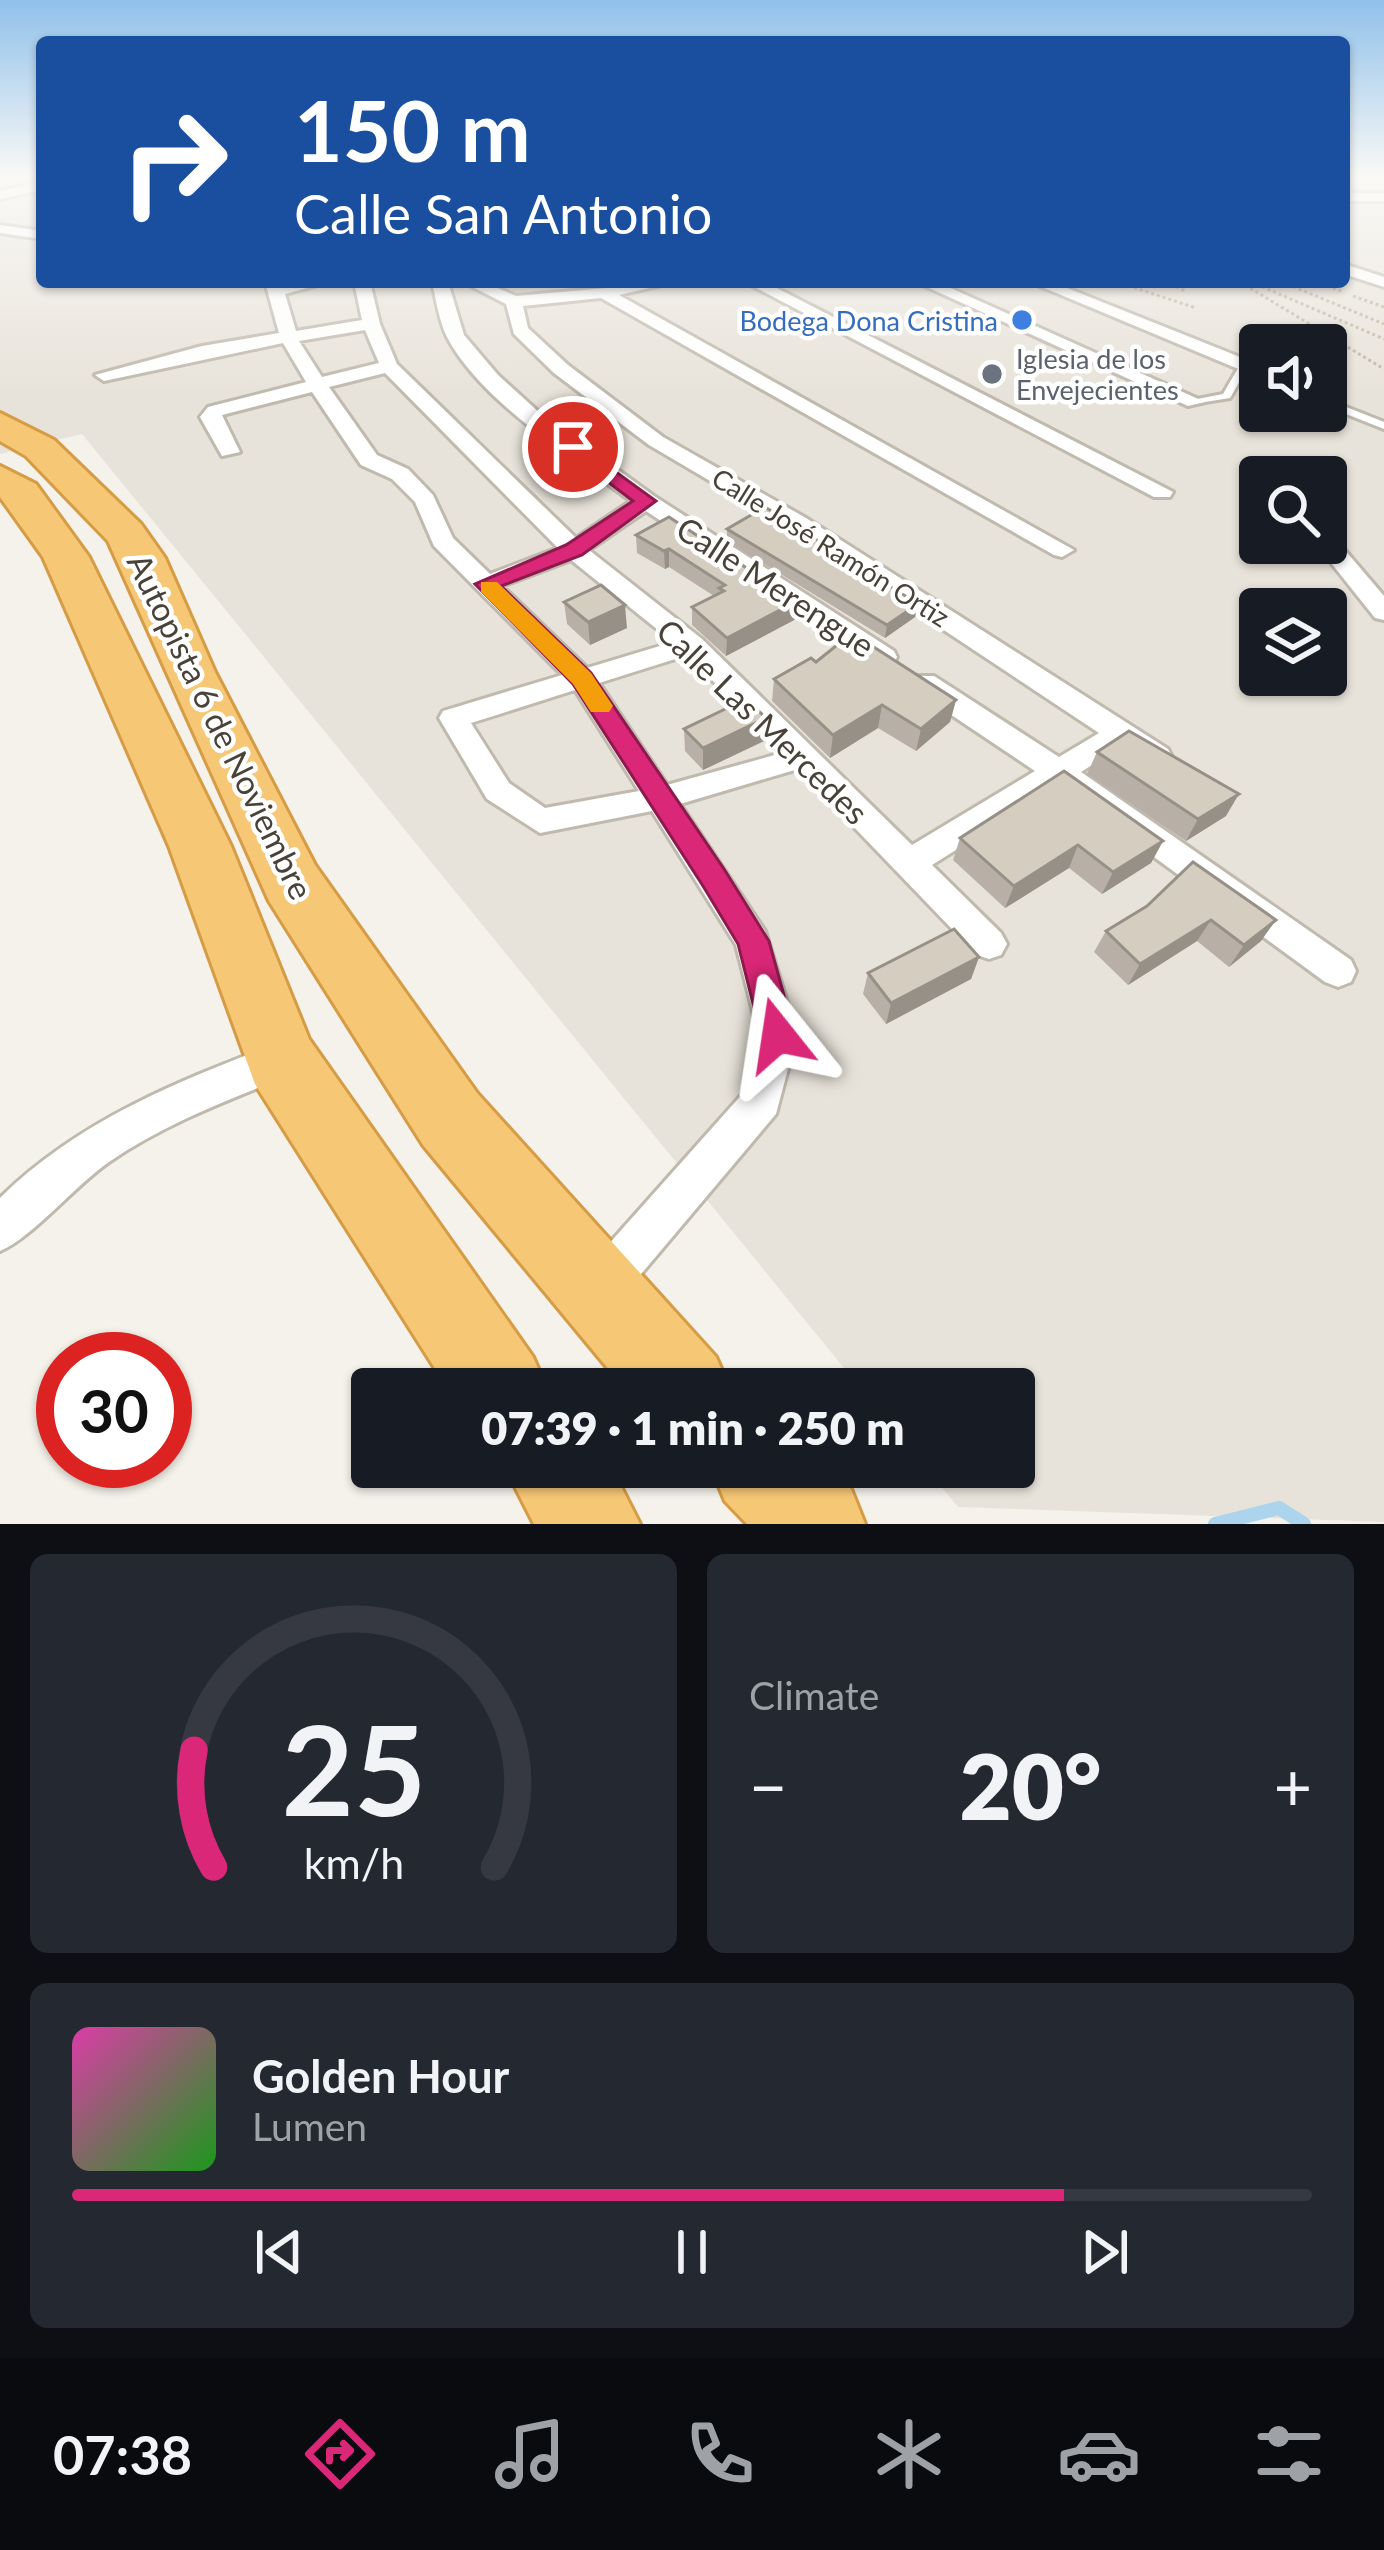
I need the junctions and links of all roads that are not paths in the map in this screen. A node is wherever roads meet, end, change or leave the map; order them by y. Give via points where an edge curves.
1 (1350, 271) edge
2 (1384, 282) edge
3 (275, 288) edge
4 (363, 288) edge
5 (442, 288) edge
6 (485, 288) edge
7 (628, 288) edge
8 (765, 288) edge
9 (938, 288) edge
10 (1053, 288) edge
11 (605, 294) junction
12 (514, 301) junction
13 (370, 324) junction
14 (290, 340) junction
15 (1239, 364) edge
16 (388, 367) junction
17 (104, 375) dead end
18 (1239, 383) edge
19 (315, 385) junction
20 (1195, 402) joint
21 (1347, 411) edge
22 (0, 425) edge
23 (1384, 426) edge
24 (656, 441) junction
25 (229, 452) dead end
26 (611, 476) junction
27 (0, 478) edge
28 (1162, 492) dead end
29 (646, 501) junction
30 (574, 550) junction
31 (1062, 550) dead end
32 (1344, 564) edge
33 (486, 584) junction
34 (1384, 612) edge
35 (693, 645) junction
36 (582, 679) junction
37 (1122, 732) junction
38 (804, 757) junction
39 (1175, 770) edge
40 (1058, 771) junction
41 (661, 798) junction
42 (908, 863) junction
43 (989, 944) dead end
44 (1338, 971) dead end
45 (281, 1060) junction
46 (0, 1229) edge
47 (598, 1290) junction
48 (487, 1368) edge
49 (666, 1368) edge
50 (567, 1488) edge
51 (780, 1488) edge
52 (591, 1524) edge
53 (815, 1524) edge

1 - 2 street
3 - 14 street
4 - 13 street, Calle Las Mercedes
5 - 26 street, Calle Merengue via 455,335 490,379
6 - 12 street
7 - 11 street
8 - 28 street
9 - 20 street
10 - 15 street
11 - 12 street
11 - 31 street
12 - 24 street, Calle José Ramón Ortiz via 520,330
13 - 14 street
13 - 16 street, Calle Las Mercedes
14 - 17 street
14 - 19 street
16 - 19 street
16 - 30 street, Calle Las Mercedes
18 - 20 lane via 1227,396
19 - 25 street via 215,411 210,417
19 - 33 street via 369,460 425,500 442,541
21 - 23 lane
22 - 47 highway, Autopista 6 de Noviembre via 40,448 125,533 292,883 450,1119
24 - 26 street
24 - 37 street, Calle José Ramón Ortiz via 799,523
26 - 29 street, Calle Merengue
27 - 45 highway, Autopista 6 de Noviembre via 21,493 66,557 200,846
29 - 30 street
29 - 40 street, Calle Merengue
30 - 33 street
30 - 35 street, Calle Las Mercedes
32 - 34 street
33 - 36 street
35 - 36 street
35 - 38 street, Calle Las Mercedes
36 - 41 street
36 - 41 street via 453,718 498,790 541,821
37 - 39 street, Calle José Ramón Ortiz
37 - 40 street
38 - 41 street
38 - 42 street, Calle Las Mercedes
40 - 42 street
40 - 44 street, Calle Merengue
41 - 47 street via 753,941 778,1035 762,1101
42 - 43 street, Calle Las Mercedes
45 - 46 street via 143,1114 68,1164
45 - 48 highway, Autopista 6 de Noviembre
47 - 49 highway, Autopista 6 de Noviembre
50 - 52 highway
51 - 53 highway

